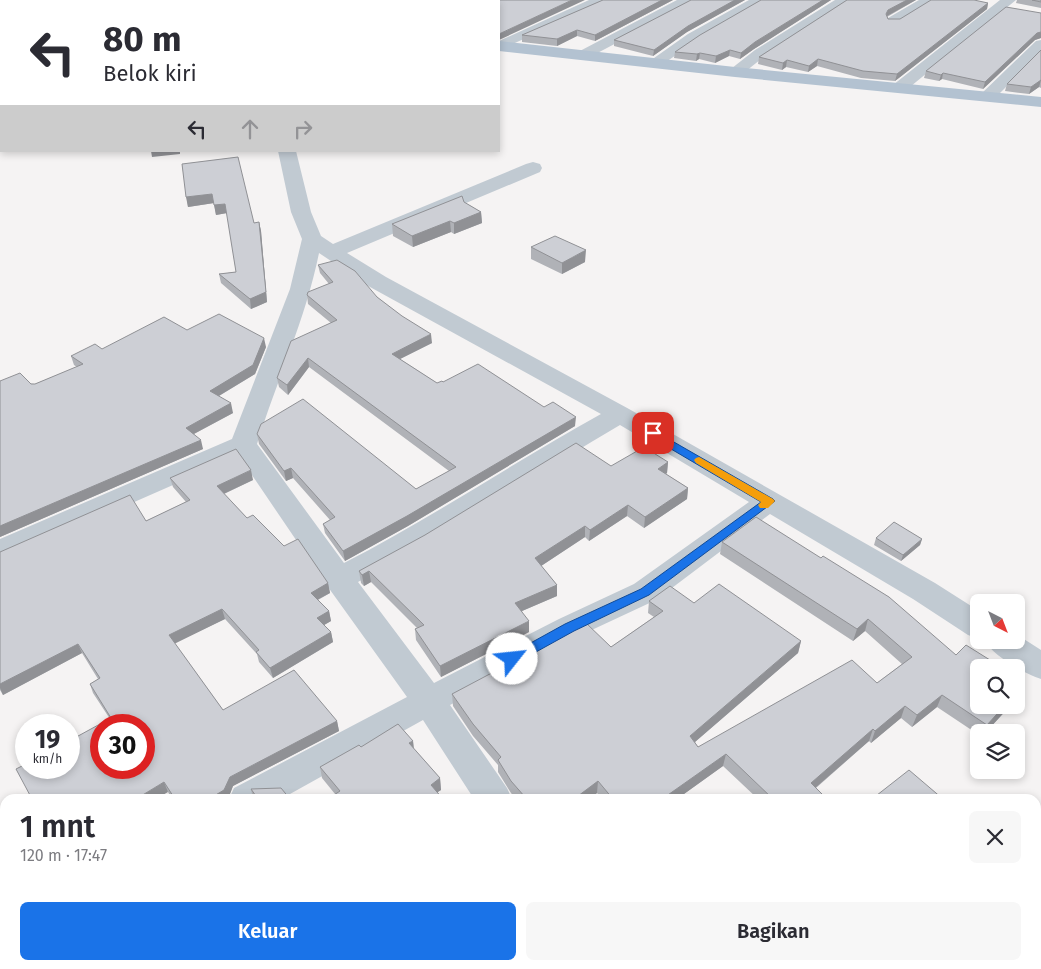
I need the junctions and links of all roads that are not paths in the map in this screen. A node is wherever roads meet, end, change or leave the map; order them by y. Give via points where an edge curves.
1 (600, 0) edge
2 (687, 0) edge
3 (760, 0) edge
4 (846, 0) edge
5 (929, 0) edge
6 (1000, 3) edge
7 (1022, 10) edge
8 (893, 21) edge
9 (1041, 44) edge
10 (500, 46) edge
11 (500, 46) edge
12 (583, 55) junction
13 (655, 63) junction
14 (735, 72) junction
15 (899, 88) junction
16 (987, 97) junction
17 (1041, 102) edge
18 (286, 152) edge
19 (533, 168) dead end
20 (321, 246) junction
21 (620, 414) junction
22 (244, 444) junction
23 (769, 501) junction
24 (0, 552) edge
25 (339, 579) junction
26 (970, 620) edge
27 (1014, 649) edge
28 (1041, 666) edge
29 (429, 701) junction
30 (256, 794) edge
31 (491, 794) edge

1 - 10 street
2 - 12 street
3 - 13 street via 735,12
4 - 14 street
5 - 8 street
6 - 7 street
6 - 15 street
9 - 16 street
11 - 12 main road
12 - 13 main road
13 - 14 main road
14 - 15 main road
15 - 16 main road
16 - 17 main road
18 - 20 street via 301,212
19 - 20 street
20 - 21 street via 378,282
20 - 22 street via 301,289
21 - 23 street
21 - 25 street via 409,542
22 - 24 street
22 - 25 street
23 - 26 street
23 - 29 street via 645,592 570,627
25 - 29 street
27 - 28 street
29 - 30 street
29 - 31 street

